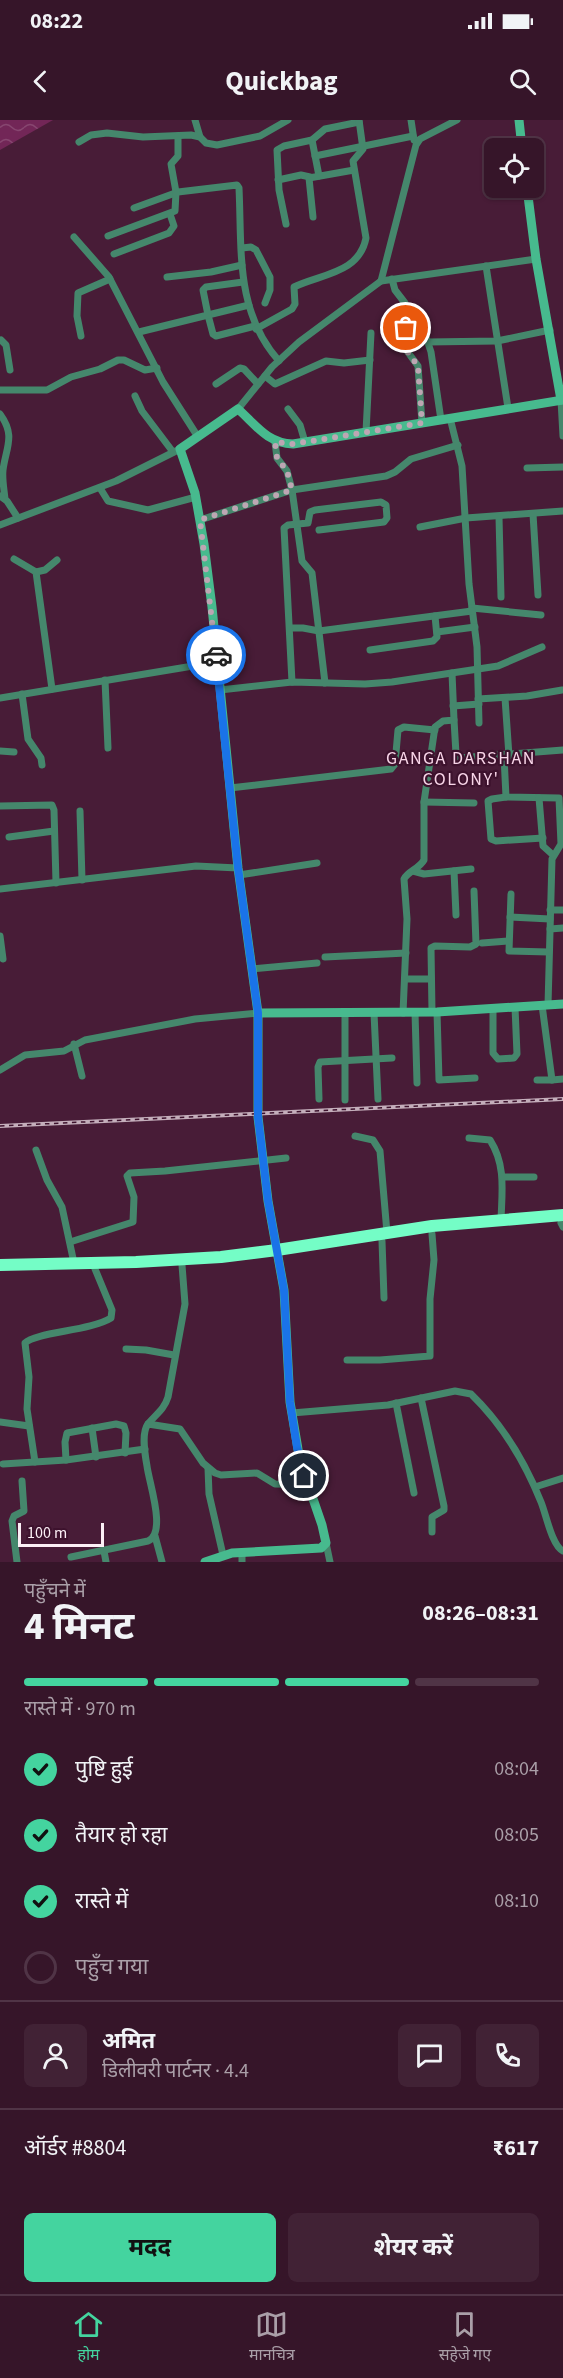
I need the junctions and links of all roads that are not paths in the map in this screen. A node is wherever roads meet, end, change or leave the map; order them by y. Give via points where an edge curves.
1 (195, 120) edge
2 (288, 120) edge
3 (411, 120) edge
4 (457, 120) edge
5 (519, 120) edge
6 (359, 121) edge
7 (178, 136) junction
8 (413, 136) junction
9 (201, 137) junction
10 (521, 138) edge
11 (312, 140) junction
12 (79, 142) dead end
13 (363, 145) junction
14 (416, 145) junction
15 (315, 156) junction
16 (354, 170) junction
17 (319, 176) junction
18 (310, 177) junction
19 (278, 180) junction
20 (177, 192) junction
21 (528, 198) edge
22 (134, 208) dead end
23 (170, 214) junction
24 (313, 217) dead end
25 (286, 224) dead end
26 (108, 236) dead end
27 (74, 237) dead end
28 (242, 249) junction
29 (114, 254) dead end
30 (536, 259) junction
31 (242, 265) junction
32 (486, 266) junction
33 (167, 276) dead end
34 (110, 279) junction
35 (392, 279) junction
36 (381, 281) junction
37 (243, 282) junction
38 (265, 303) dead end
39 (249, 305) junction
40 (208, 315) junction
41 (419, 316) dead end
42 (256, 328) junction
43 (550, 330) junction
44 (139, 332) junction
45 (371, 333) dead end
46 (81, 336) dead end
47 (0, 339) edge
48 (497, 341) junction
49 (428, 342) junction
50 (370, 360) junction
51 (279, 361) junction
52 (157, 368) junction
53 (10, 370) dead end
54 (265, 376) junction
55 (216, 384) dead end
56 (258, 384) junction
57 (0, 390) edge
58 (135, 396) dead end
59 (562, 400) edge
60 (507, 408) junction
61 (238, 409) junction
62 (288, 410) dead end
63 (0, 414) edge
64 (446, 419) junction
65 (422, 423) junction
66 (366, 432) junction
67 (563, 436) edge
68 (198, 437) junction
69 (275, 442) junction
70 (305, 442) junction
71 (458, 445) junction
72 (177, 451) junction
73 (563, 467) edge
74 (527, 468) dead end
75 (100, 488) junction
76 (292, 490) junction
77 (3, 497) edge
78 (196, 497) junction
79 (563, 511) edge
80 (533, 514) junction
81 (499, 517) junction
82 (18, 518) junction
83 (466, 518) junction
84 (200, 520) junction
85 (297, 524) junction
86 (0, 525) edge
87 (420, 527) dead end
88 (319, 530) dead end
89 (14, 559) dead end
90 (57, 560) dead end
91 (36, 572) junction
92 (538, 595) dead end
93 (501, 597) dead end
94 (472, 609) junction
95 (541, 615) dead end
96 (435, 616) junction
97 (475, 627) junction
98 (290, 628) junction
99 (319, 631) junction
100 (437, 632) junction
101 (542, 647) dead end
102 (370, 650) dead end
103 (217, 663) junction
104 (478, 669) junction
105 (452, 673) junction
106 (105, 680) junction
107 (292, 682) junction
108 (325, 683) junction
109 (52, 689) junction
110 (220, 690) junction
111 (562, 690) edge
112 (22, 694) junction
113 (0, 698) edge
114 (505, 698) junction
115 (478, 702) junction
116 (453, 706) junction
117 (454, 720) junction
118 (479, 723) dead end
119 (435, 730) junction
120 (108, 748) dead end
121 (563, 750) edge
122 (0, 751) edge
123 (14, 752) dead end
124 (507, 756) junction
125 (42, 765) dead end
126 (230, 788) junction
127 (506, 797) junction
128 (539, 798) junction
129 (561, 798) edge
130 (424, 802) junction
131 (474, 803) dead end
132 (0, 806) edge
133 (80, 811) dead end
134 (561, 822) edge
135 (54, 831) junction
136 (9, 837) dead end
137 (543, 838) junction
138 (558, 852) edge
139 (317, 863) dead end
140 (471, 869) dead end
141 (239, 871) junction
142 (413, 871) junction
143 (454, 871) junction
144 (82, 880) junction
145 (56, 883) junction
146 (0, 889) edge
147 (474, 891) dead end
148 (511, 894) dead end
149 (550, 910) junction
150 (563, 910) edge
151 (456, 915) dead end
152 (510, 917) junction
153 (550, 919) junction
154 (563, 928) edge
155 (550, 929) junction
156 (0, 936) edge
157 (508, 941) junction
158 (482, 943) dead end
159 (549, 952) junction
160 (406, 953) junction
161 (325, 957) dead end
162 (3, 959) dead end
163 (317, 963) dead end
164 (252, 969) junction
165 (405, 979) junction
166 (431, 979) junction
167 (563, 1004) edge
168 (545, 1005) junction
169 (515, 1007) junction
170 (493, 1009) junction
171 (345, 1012) junction
172 (415, 1012) junction
173 (435, 1012) junction
174 (258, 1013) junction
175 (374, 1013) junction
176 (403, 1013) junction
177 (74, 1044) junction
178 (392, 1058) dead end
179 (376, 1059) junction
180 (345, 1060) junction
181 (0, 1070) edge
182 (82, 1076) dead end
183 (475, 1078) dead end
184 (563, 1079) edge
185 (537, 1080) dead end
186 (552, 1080) junction
187 (417, 1083) dead end
188 (319, 1099) dead end
189 (378, 1099) dead end
190 (345, 1100) dead end
191 (355, 1136) dead end
192 (469, 1138) dead end
193 (36, 1150) dead end
194 (286, 1158) dead end
195 (264, 1161) junction
196 (534, 1176) dead end
197 (503, 1177) junction
198 (501, 1220) junction
199 (562, 1222) edge
200 (432, 1234) junction
201 (384, 1237) junction
202 (70, 1242) junction
203 (277, 1254) junction
204 (74, 1263) junction
205 (0, 1265) edge
206 (182, 1265) junction
207 (95, 1269) junction
208 (0, 1271) edge
209 (384, 1298) dead end
210 (126, 1349) dead end
211 (174, 1356) junction
212 (347, 1360) dead end
213 (421, 1398) junction
214 (396, 1403) junction
215 (292, 1413) junction
216 (0, 1422) edge
217 (148, 1424) junction
218 (29, 1426) junction
219 (92, 1428) junction
220 (145, 1449) junction
221 (125, 1453) junction
222 (96, 1457) junction
223 (66, 1460) junction
224 (35, 1462) junction
225 (3, 1464) dead end
226 (208, 1468) junction
227 (563, 1478) edge
228 (22, 1481) dead end
229 (307, 1485) junction
230 (535, 1487) junction
231 (414, 1493) dead end
232 (432, 1532) dead end
233 (155, 1536) junction
234 (326, 1543) junction
235 (104, 1551) junction
236 (563, 1551) edge
237 (223, 1555) junction
238 (71, 1557) dead end
239 (242, 1557) edge
240 (17, 1562) edge
241 (106, 1562) edge
242 (162, 1562) edge
243 (205, 1562) edge
244 (330, 1562) edge

1 - 9 street
2 - 9 street via 260,136 237,141 212,145
3 - 8 street
4 - 14 street
5 - 10 street
6 - 11 street via 325,129
6 - 13 street
7 - 9 street
7 - 12 street via 101,133
7 - 20 street via 178,156 171,164
8 - 13 street
8 - 14 street
11 - 15 street
11 - 19 street via 279,148
13 - 15 street
13 - 16 street via 353,161
14 - 36 street
15 - 17 street
16 - 17 street
16 - 42 street via 366,238 364,249 339,271 294,286 292,309
17 - 18 street
18 - 19 street
18 - 24 street
19 - 25 street
20 - 22 street
20 - 23 street via 175,211
20 - 28 street via 237,185
21 - 30 street
23 - 26 street
23 - 29 street via 174,226 169,233
27 - 34 street
28 - 31 street
28 - 38 street via 256,250 270,277
30 - 32 street
30 - 43 street
31 - 33 street
31 - 37 street
32 - 35 street
32 - 48 street
34 - 44 street
34 - 46 street via 78,293
35 - 36 street
35 - 65 street via 405,303 407,351 418,366
36 - 51 street
37 - 39 street
37 - 40 street via 202,290
39 - 40 street
39 - 42 street
40 - 42 street via 216,336
40 - 44 street
41 - 49 street
42 - 51 street
43 - 48 street
43 - 59 street
44 - 52 street
45 - 50 street
47 - 53 street via 6,345
48 - 49 street
48 - 60 street
49 - 64 street
50 - 54 street via 326,360 275,384
50 - 66 street
51 - 54 street
52 - 57 street via 145,370 118,360 47,390
52 - 68 street
54 - 56 street
55 - 56 street via 240,368
56 - 61 street
58 - 72 street via 142,411
59 - 60 street
59 - 67 street
60 - 64 street
61 - 68 street
61 - 69 street
62 - 70 street via 300,425
63 - 77 street via 9,437
64 - 65 street
64 - 71 street
65 - 66 street
66 - 70 street
68 - 72 street
69 - 70 street
69 - 76 street via 277,458 287,471
71 - 76 street via 411,459 386,476
71 - 83 street
72 - 75 street
72 - 78 street
73 - 74 street
75 - 78 street via 108,501 141,510
75 - 82 street
76 - 84 street
76 - 85 street
77 - 82 street
78 - 84 street
79 - 80 street
80 - 81 street
80 - 92 street
81 - 83 street
81 - 93 street
82 - 86 street
83 - 87 street
83 - 94 street
84 - 103 street
85 - 88 street via 308,523 310,512 315,510 381,502 386,505 384,522
85 - 98 street via 288,525 284,531
85 - 99 street via 302,561 312,573
89 - 91 street
90 - 91 street
91 - 109 street
94 - 95 street
94 - 96 street
94 - 97 street
96 - 99 street
96 - 100 street
97 - 100 street
97 - 104 street
98 - 99 street
98 - 107 street
99 - 108 street
100 - 102 street via 433,640
101 - 104 street via 504,664
103 - 106 street
103 - 110 street
104 - 105 street
104 - 115 street
105 - 108 street via 380,684
105 - 116 street
106 - 109 street
106 - 120 street
107 - 108 street
107 - 110 street
109 - 112 street
110 - 126 street
111 - 114 street
112 - 113 street
112 - 125 street via 28,739
114 - 115 street
114 - 124 street
115 - 116 street
115 - 118 street
116 - 117 street
117 - 119 street via 440,722
117 - 124 street via 457,757
119 - 126 street via 398,730 395,764 391,769
119 - 130 street
121 - 124 street
122 - 123 street
124 - 127 street
126 - 141 street
127 - 128 street
127 - 137 street via 488,801 491,839
128 - 129 street
128 - 137 street
129 - 134 street
130 - 131 street
130 - 142 street via 424,860
132 - 135 street via 52,805
133 - 144 street
134 - 138 street
135 - 136 street
135 - 145 street
137 - 138 street via 545,849
138 - 149 street
139 - 141 street
140 - 143 street
141 - 144 street via 196,866
141 - 164 street
142 - 143 street
142 - 160 street via 405,876 404,882
143 - 151 street
144 - 145 street
145 - 146 street
147 - 166 street via 476,944 432,947
148 - 152 street
149 - 150 street
149 - 153 street
152 - 153 street
152 - 157 street
153 - 155 street
154 - 155 street
155 - 159 street
156 - 162 street
157 - 158 street
157 - 159 street via 510,952
159 - 168 street
160 - 161 street
160 - 165 street
163 - 164 street
164 - 174 street
165 - 166 street
165 - 176 street
166 - 173 street
167 - 168 street
168 - 169 street
168 - 186 street
169 - 170 street
169 - 170 street via 518,1054 514,1058 498,1059 493,1053
170 - 173 street
171 - 174 street
171 - 175 street
171 - 180 street
172 - 173 street
172 - 176 street
172 - 187 street
173 - 183 street via 439,1080
174 - 177 street via 195,1019
174 - 195 street via 258,1114
175 - 176 street
175 - 179 street
177 - 181 street via 64,1051 25,1055
177 - 182 street
178 - 179 street
179 - 180 street
179 - 189 street
180 - 188 street via 319,1064
180 - 190 street
184 - 186 street
185 - 186 street
191 - 201 street via 373,1140 380,1151
192 - 197 street via 488,1138 492,1142
193 - 202 street via 62,1207
194 - 195 street
195 - 202 street via 129,1173 126,1176 134,1197 133,1222
195 - 203 street
196 - 197 street
197 - 198 street
198 - 199 highway
198 - 201 highway
199 - 200 highway
200 - 201 highway
200 - 212 street via 430,1356
201 - 203 highway
201 - 209 street
202 - 204 street
203 - 204 highway
203 - 206 highway
203 - 215 street via 287,1322
204 - 205 highway
206 - 207 highway
206 - 211 street via 185,1304
207 - 208 highway
207 - 218 street via 112,1311 111,1318 25,1343
210 - 211 street
211 - 217 street via 165,1405
213 - 214 street
213 - 230 street via 454,1391 471,1394 517,1452
213 - 232 street via 444,1508 432,1517
214 - 215 street
214 - 231 street
215 - 229 street
216 - 218 street
217 - 220 street
217 - 226 street via 180,1429
218 - 224 street
219 - 221 street via 124,1426
219 - 222 street
219 - 223 street via 67,1433
220 - 221 street
220 - 233 street via 158,1526
221 - 222 street
222 - 223 street
223 - 224 street
224 - 225 street
226 - 229 street via 221,1475 257,1473 282,1486
226 - 237 street via 209,1494
227 - 230 street
228 - 240 street via 24,1511 12,1521
229 - 234 street
230 - 236 street via 555,1546
233 - 235 street
233 - 242 street
234 - 239 street via 321,1548
234 - 244 street
235 - 238 street
235 - 241 street
237 - 239 street
237 - 243 street

